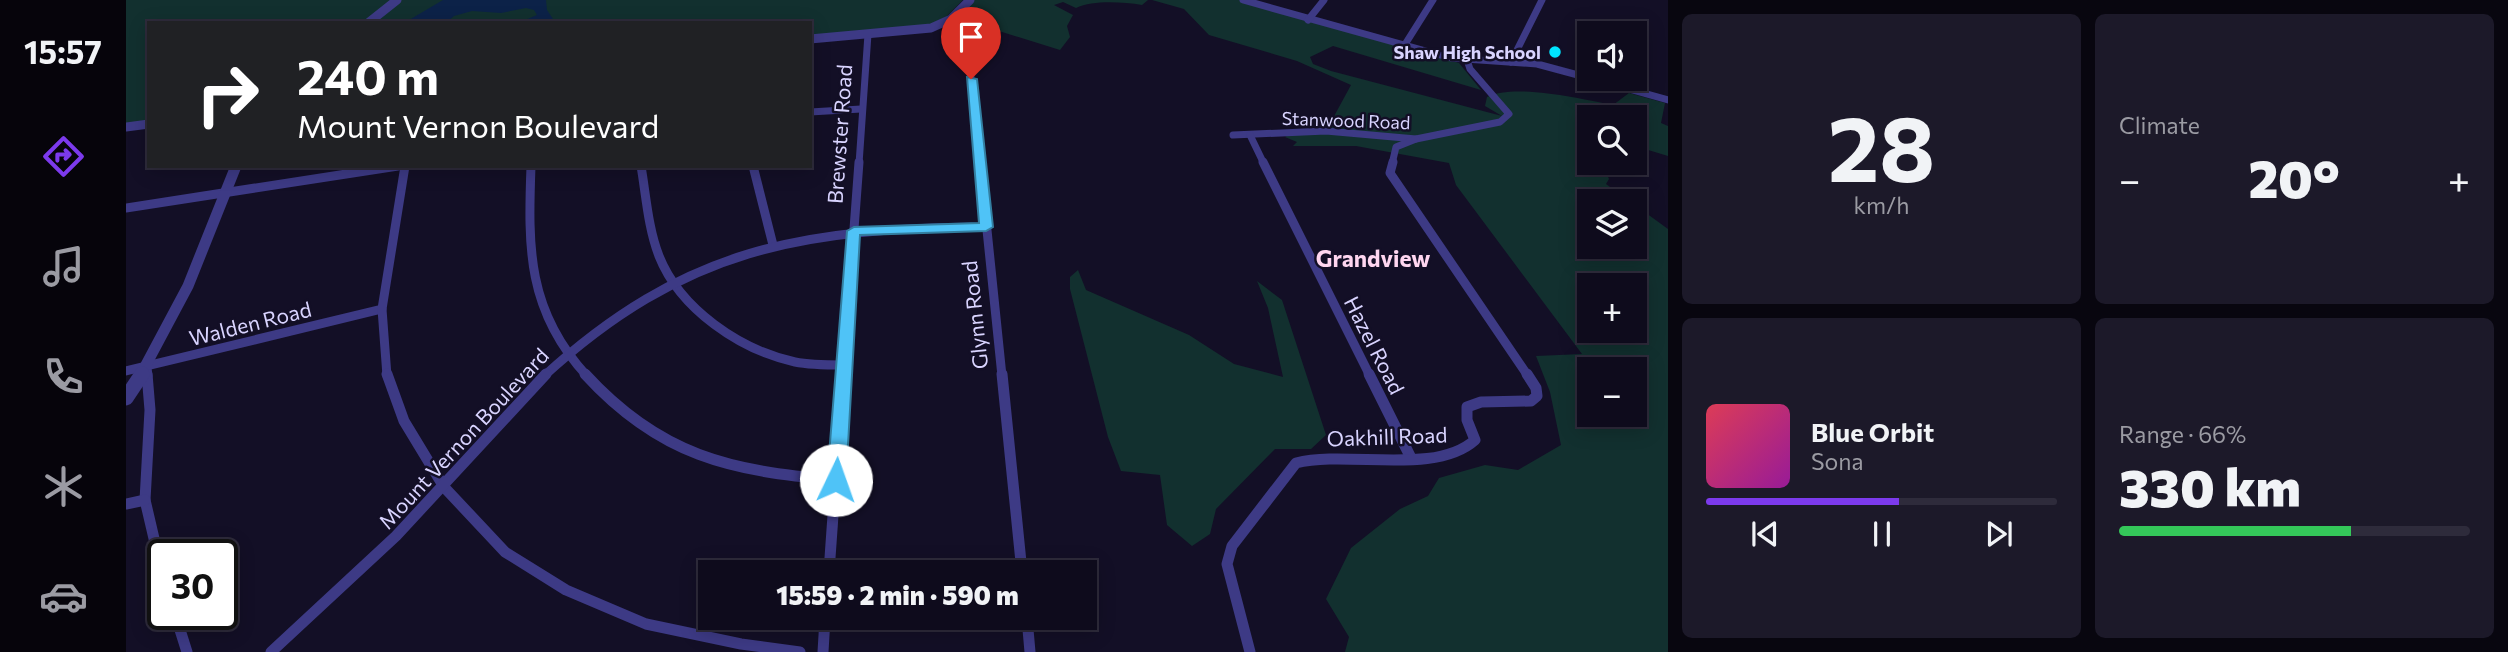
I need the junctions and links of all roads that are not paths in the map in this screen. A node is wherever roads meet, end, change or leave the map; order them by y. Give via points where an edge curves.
1 (397, 0) edge
2 (970, 0) edge
3 (1243, 0) edge
4 (1324, 0) edge
5 (1433, 0) edge
6 (1542, 0) edge
7 (951, 19) junction
8 (1308, 20) junction
9 (371, 21) edge
10 (868, 34) junction
11 (812, 39) edge
12 (1404, 46) junction
13 (1467, 60) junction
14 (1511, 62) junction
15 (1577, 74) edge
16 (1636, 91) edge
17 (1668, 100) edge
18 (862, 108) junction
19 (812, 112) edge
20 (147, 124) edge
21 (126, 127) edge
22 (1233, 135) dead end
23 (1250, 135) junction
24 (1416, 139) junction
25 (235, 168) edge
26 (385, 168) edge
27 (405, 168) edge
28 (531, 168) edge
29 (641, 168) edge
30 (754, 168) edge
31 (226, 192) junction
32 (126, 208) edge
33 (986, 227) junction
34 (854, 231) junction
35 (773, 245) junction
36 (674, 283) junction
37 (382, 309) junction
38 (569, 354) junction
39 (843, 365) junction
40 (148, 368) junction
41 (126, 371) edge
42 (126, 398) edge
43 (1411, 458) junction
44 (836, 480) junction
45 (444, 487) junction
46 (145, 500) junction
47 (126, 504) edge
48 (154, 539) edge
49 (830, 560) edge
50 (1021, 560) edge
51 (180, 630) edge
52 (824, 630) edge
53 (1028, 630) edge
54 (187, 652) edge
55 (271, 652) edge
56 (800, 652) edge
57 (823, 652) edge
58 (1030, 652) edge
59 (1250, 652) edge

1 - 9 street
2 - 7 street
3 - 8 street
4 - 8 street
5 - 12 street
6 - 14 street
7 - 10 street via 931,28
7 - 33 street, Glynn Road via 966,30
8 - 12 street
10 - 11 street
10 - 18 street, Brewster Road
12 - 13 street
13 - 14 street
13 - 24 street, Stanwood Road via 1509,114 1500,122
14 - 15 street
16 - 17 street
18 - 19 street
18 - 34 street, Brewster Road
20 - 21 street
22 - 23 street, Stanwood Road
23 - 24 street, Stanwood Road via 1326,131
23 - 43 street, Hazel Road
24 - 43 street, Oakhill Road via 1396,147 1390,173 1536,388 1537,396 1531,401 1473,403 1466,413 1475,440 1469,449 1438,458
25 - 31 street
26 - 31 street
27 - 37 street
28 - 38 street via 533,274 545,316
29 - 36 street via 652,233
30 - 35 street
31 - 32 street
31 - 40 street
33 - 34 street, Mount Vernon Boulevard
33 - 50 street, Glynn Road
34 - 35 street, Mount Vernon Boulevard
34 - 39 street, Brewster Road
35 - 36 street, Mount Vernon Boulevard
36 - 38 street, Mount Vernon Boulevard
36 - 39 street via 708,318 750,346 794,362
37 - 40 street, Walden Road
37 - 45 street via 387,376 404,421
38 - 44 street via 606,398 662,440 712,460 773,475
38 - 45 street, Mount Vernon Boulevard
39 - 44 street, Brewster Road
40 - 41 street, Walden Road
40 - 42 street
40 - 46 street
43 - 59 street, Oakhill Road via 1327,457 1296,463 1232,546 1227,564
44 - 49 street, Brewster Road
45 - 55 street, Mount Vernon Boulevard via 374,561
45 - 56 street via 505,552 566,590 646,624
46 - 47 street
46 - 48 street
51 - 54 street
52 - 57 street
53 - 58 street

